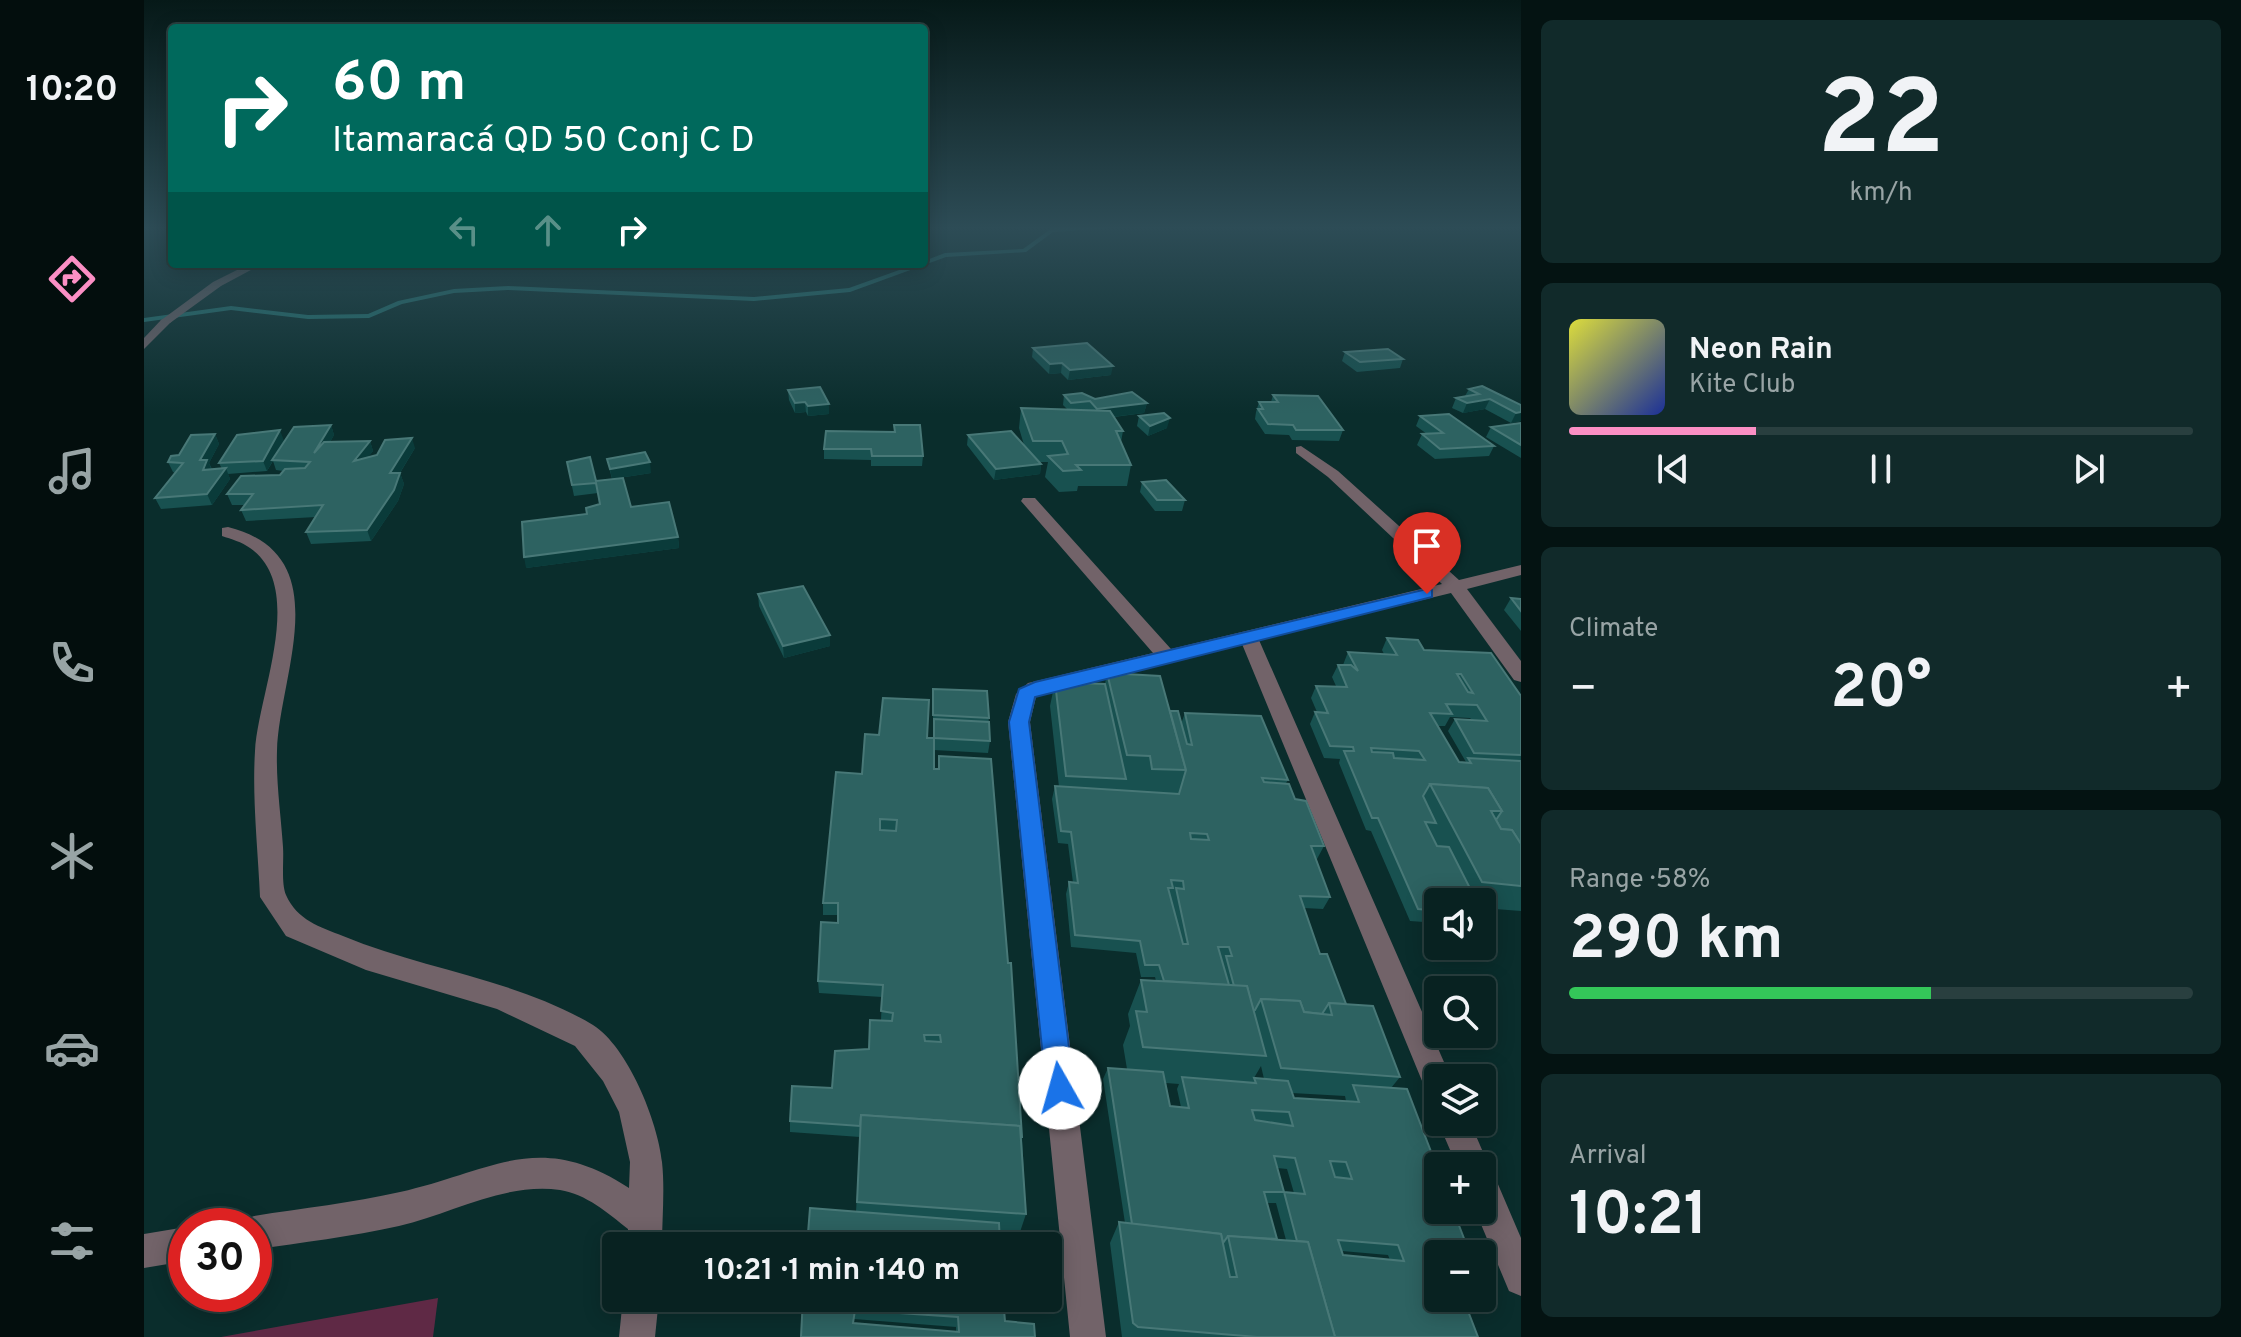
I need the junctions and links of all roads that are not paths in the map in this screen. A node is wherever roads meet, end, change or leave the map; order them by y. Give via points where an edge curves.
1 (210, 289) edge
2 (144, 345) edge
3 (1301, 450) dead end
4 (1029, 501) dead end
5 (228, 532) dead end
6 (1521, 570) edge
7 (1456, 587) junction
8 (1248, 636) junction
9 (1167, 656) junction
10 (1521, 675) edge
11 (1430, 1064) edge
12 (1496, 1220) edge
13 (272, 1230) edge
14 (644, 1232) edge
15 (646, 1232) edge
16 (168, 1247) edge
17 (144, 1251) edge
18 (1521, 1279) edge
19 (640, 1312) edge
20 (637, 1337) edge
21 (1088, 1337) edge

1 - 2 street via 166,321
3 - 7 street
4 - 9 street
5 - 15 street via 256,544 274,563 285,587 288,617 266,750 273,897 295,928 366,958 503,998 585,1036 614,1071 634,1108 646,1162
6 - 7 street
7 - 8 street
7 - 10 street
8 - 9 street
8 - 11 street
9 - 21 street via 1035,688 1021,703 1023,761
12 - 18 street
13 - 14 street via 402,1209 487,1182 561,1173 606,1190
16 - 17 street
19 - 20 street

